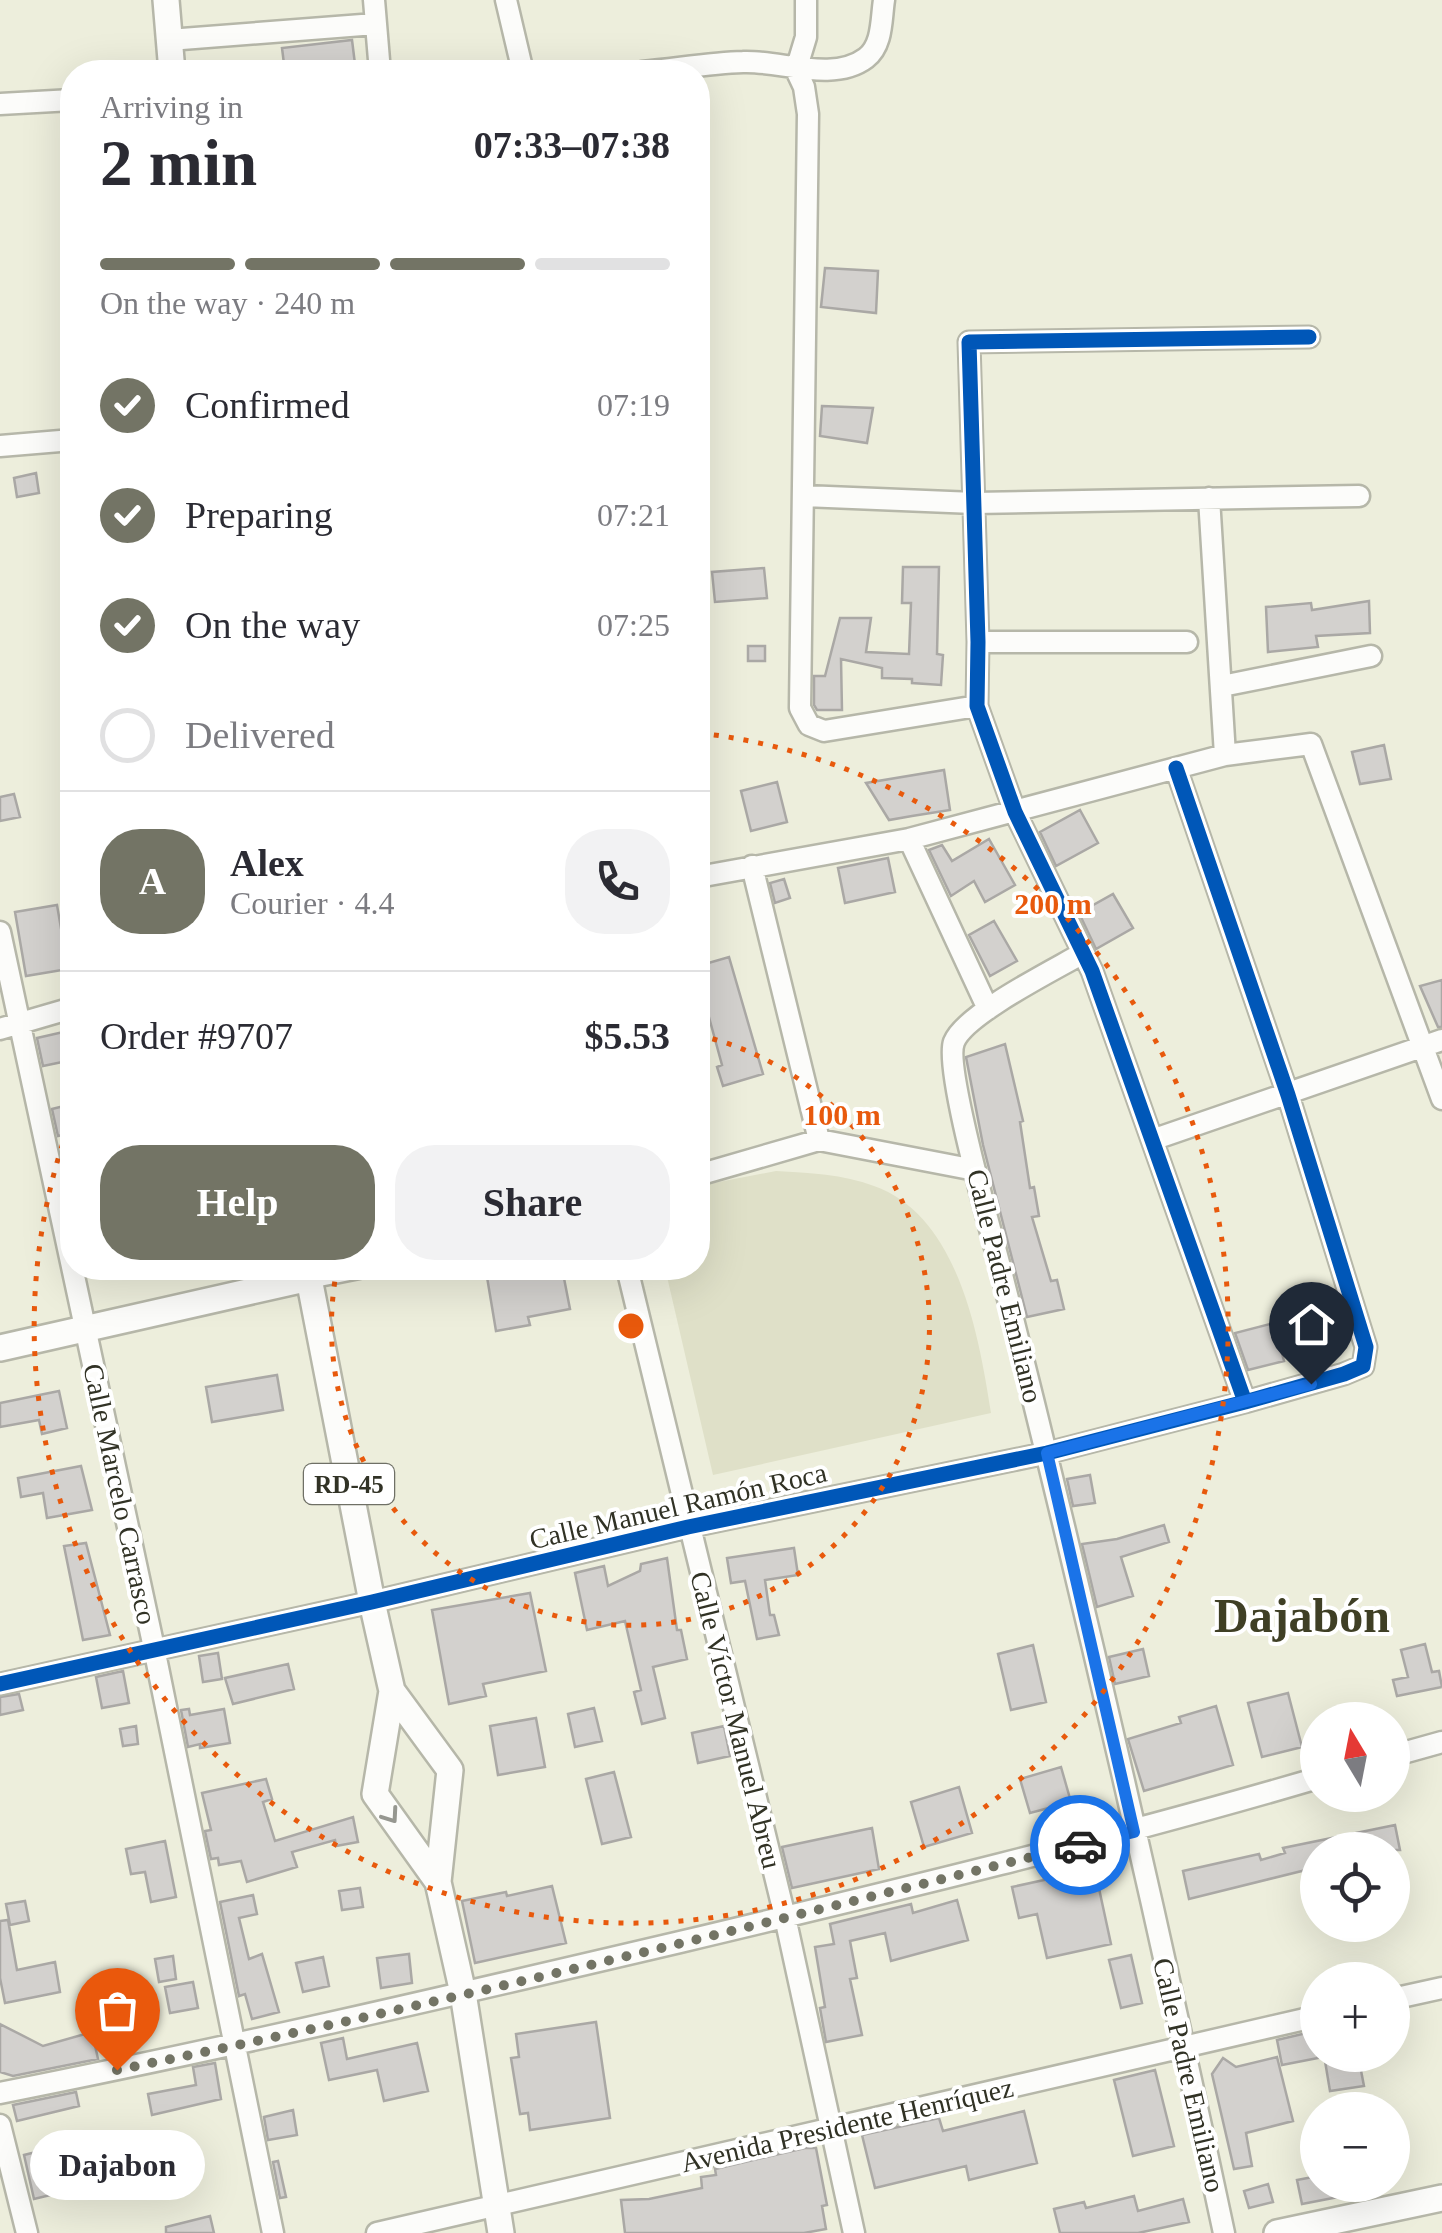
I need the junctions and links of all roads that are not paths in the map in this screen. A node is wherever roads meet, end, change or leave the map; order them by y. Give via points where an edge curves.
1 (166, 0) edge
2 (374, 0) edge
3 (506, 0) edge
4 (806, 0) edge
5 (884, 0) edge
6 (375, 24) junction
7 (170, 40) junction
8 (171, 60) edge
9 (379, 60) edge
10 (519, 60) edge
11 (710, 65) edge
12 (796, 70) junction
13 (60, 101) edge
14 (0, 104) edge
15 (1309, 338) dead end
16 (60, 441) edge
17 (0, 446) edge
18 (804, 496) junction
19 (1359, 496) dead end
20 (1209, 498) junction
21 (974, 503) junction
22 (978, 642) junction
23 (1188, 642) dead end
24 (1370, 656) dead end
25 (1222, 686) junction
26 (976, 706) junction
27 (1225, 755) junction
28 (1176, 768) junction
29 (1015, 812) junction
30 (909, 839) junction
31 (752, 866) junction
32 (710, 875) edge
33 (0, 932) edge
34 (1083, 953) junction
35 (988, 1009) junction
36 (60, 1011) edge
37 (9, 1026) edge
38 (1433, 1043) edge
39 (1288, 1094) junction
40 (1442, 1099) edge
41 (819, 1140) junction
42 (1152, 1140) junction
43 (976, 1170) junction
44 (710, 1172) edge
45 (60, 1233) edge
46 (72, 1280) edge
47 (280, 1280) edge
48 (309, 1280) edge
49 (629, 1280) edge
50 (84, 1330) junction
51 (0, 1348) edge
52 (1245, 1402) junction
53 (1047, 1453) junction
54 (688, 1527) junction
55 (372, 1602) junction
56 (154, 1648) junction
57 (0, 1684) edge
58 (392, 1690) junction
59 (1442, 1742) edge
60 (1410, 1751) edge
61 (1300, 1783) edge
62 (1134, 1832) junction
63 (438, 1882) junction
64 (785, 1917) junction
65 (1442, 1988) edge
66 (462, 1993) junction
67 (1410, 1995) edge
68 (1300, 2020) edge
69 (234, 2046) junction
70 (1184, 2046) junction
71 (0, 2092) edge
72 (0, 2125) edge
73 (831, 2129) junction
74 (1442, 2198) edge
75 (496, 2206) junction
76 (28, 2233) edge
77 (274, 2233) edge
78 (377, 2233) edge
79 (500, 2233) edge
80 (854, 2233) edge
81 (1224, 2233) edge
82 (1277, 2233) edge

1 - 7 main road
2 - 6 street
3 - 10 street
4 - 12 street via 806,36
5 - 12 street via 879,40 866,58 844,67
6 - 7 street
6 - 9 street
7 - 8 main road
11 - 12 street via 746,62
12 - 18 street via 808,114
13 - 14 street
15 - 21 street via 969,342
16 - 17 street
18 - 21 street
18 - 26 street via 800,708 808,726 824,731
19 - 20 street
20 - 21 street
20 - 25 street
21 - 22 street
22 - 23 street
22 - 26 street
24 - 25 street
25 - 27 street
26 - 29 street
27 - 28 street
27 - 38 street via 1311,744
28 - 29 street
28 - 39 street
29 - 30 street
29 - 34 street
30 - 31 street
30 - 35 street
31 - 32 street
31 - 41 street
33 - 37 street, Calle Marcelo Carrasco
34 - 35 street
34 - 42 street
35 - 43 street, Calle Padre Emiliano via 961,1030 950,1056
36 - 37 street
37 - 45 street, Calle Marcelo Carrasco
38 - 39 street
38 - 40 street
39 - 42 street
39 - 52 street, Calle Manuel Ramón Roca via 1366,1347 1363,1366
41 - 43 street
41 - 44 street
42 - 52 street
43 - 53 street, Calle Padre Emiliano
46 - 50 street, Calle Marcelo Carrasco
47 - 50 main road
48 - 55 main road, RD-45
49 - 54 street, Calle Víctor Manuel Abreu
50 - 51 main road
50 - 56 street, Calle Marcelo Carrasco
52 - 53 street, Calle Manuel Ramón Roca
53 - 54 street, Calle Manuel Ramón Roca
53 - 62 street, Calle Padre Emiliano
54 - 55 street, Calle Manuel Ramón Roca
54 - 64 street, Calle Víctor Manuel Abreu
55 - 56 street, Calle Manuel Ramón Roca
55 - 58 main road, RD-45
56 - 57 street, Calle Manuel Ramón Roca
56 - 69 street, Calle Marcelo Carrasco
58 - 63 main road, RD-45 via 450,1770
58 -> 63 main road, RD-45 via 375,1794
59 - 60 street
61 - 62 street
62 - 64 street
62 - 70 street, Calle Padre Emiliano
63 - 66 main road, RD-45
64 - 66 street
64 - 73 street, Calle Víctor Manuel Abreu
65 - 67 street
66 - 69 street
66 - 75 main road, RD-45
68 - 70 street, Avenida Presidente Henríquez
69 - 71 street
69 - 77 street, Calle Marcelo Carrasco
70 - 73 street, Avenida Presidente Henríquez
70 - 81 street, Calle Padre Emiliano
72 - 76 street
73 - 75 street, Avenida Presidente Henríquez
73 - 80 street, Calle Víctor Manuel Abreu
74 - 82 main road
75 - 78 street, Avenida Presidente Henríquez
75 - 79 main road, RD-45

